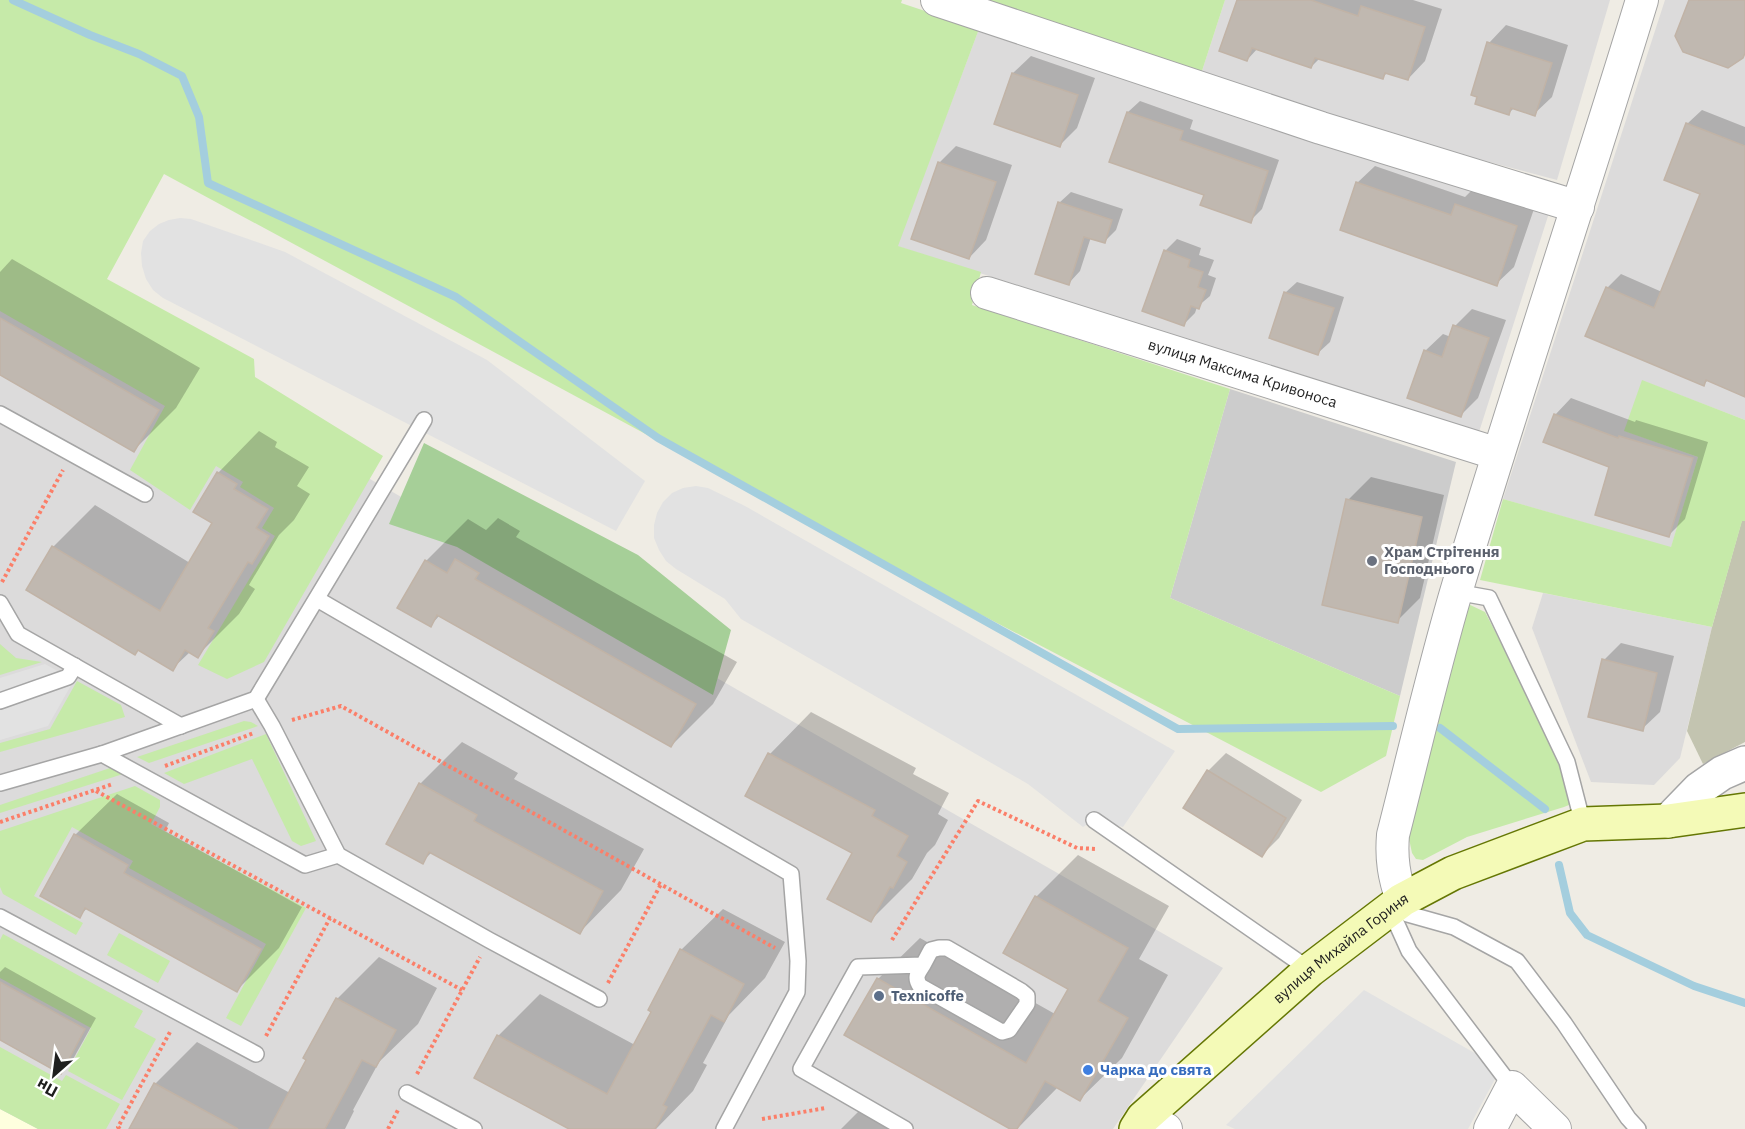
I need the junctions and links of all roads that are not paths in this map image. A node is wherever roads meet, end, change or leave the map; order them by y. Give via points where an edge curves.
1 (937, 0) edge
2 (1642, 0) edge
3 (1578, 207) junction
4 (987, 293) dead end
5 (0, 414) edge
6 (424, 420) dead end
7 (1498, 454) junction
8 (145, 494) dead end
9 (1456, 592) junction
10 (317, 599) junction
11 (0, 603) edge
12 (75, 666) junction
13 (256, 699) junction
14 (0, 701) edge
15 (181, 726) junction
16 (102, 754) junction
17 (1745, 763) edge
18 (0, 783) edge
19 (1745, 810) edge
20 (1094, 820) dead end
21 (1668, 821) junction
22 (1583, 824) junction
23 (338, 855) junction
24 (1396, 904) junction
25 (0, 917) edge
26 (922, 965) junction
27 (1310, 969) junction
28 (600, 999) road end
29 (256, 1054) road end
30 (1512, 1087) junction
31 (407, 1093) road end
32 (1148, 1125) edge
33 (474, 1129) edge
34 (724, 1129) edge
35 (905, 1129) edge
36 (1490, 1129) edge
37 (1555, 1129) edge
38 (1638, 1129) edge

1 - 3 street via 1321,128
2 - 3 street
3 - 7 street
4 - 7 street, вулиця Максима Кривоноса
5 - 8 lane
6 - 10 lane
7 - 9 street
9 - 22 lane via 1490,598 1567,762
9 - 24 street via 1393,835
10 - 13 lane
10 - 34 lane via 791,874 797,993
11 - 12 lane via 18,634
12 - 14 lane via 69,677
12 - 15 lane
13 - 15 lane
13 - 23 lane
15 - 16 lane
16 - 18 lane
16 - 23 lane via 305,865
17 - 21 street via 1700,789
19 - 21 main road, вулиця Михайла Гориня
20 - 27 lane
21 - 22 main road, вулиця Михайла Гориня
22 - 24 main road, вулиця Михайла Гориня via 1453,873
23 - 28 lane
24 - 27 main road, вулиця Михайла Гориня
24 - 30 lane via 1409,951
24 - 38 lane via 1455,927 1517,962
25 - 29 lane
26 - 26 lane via 916,976 920,986 1002,1032 1009,1030 1027,1004 1021,991 947,948 931,950
26 - 35 lane via 858,967 801,1069
27 - 32 main road, вулиця Михайла Гориня
30 - 36 street
30 - 37 street
31 - 33 lane

